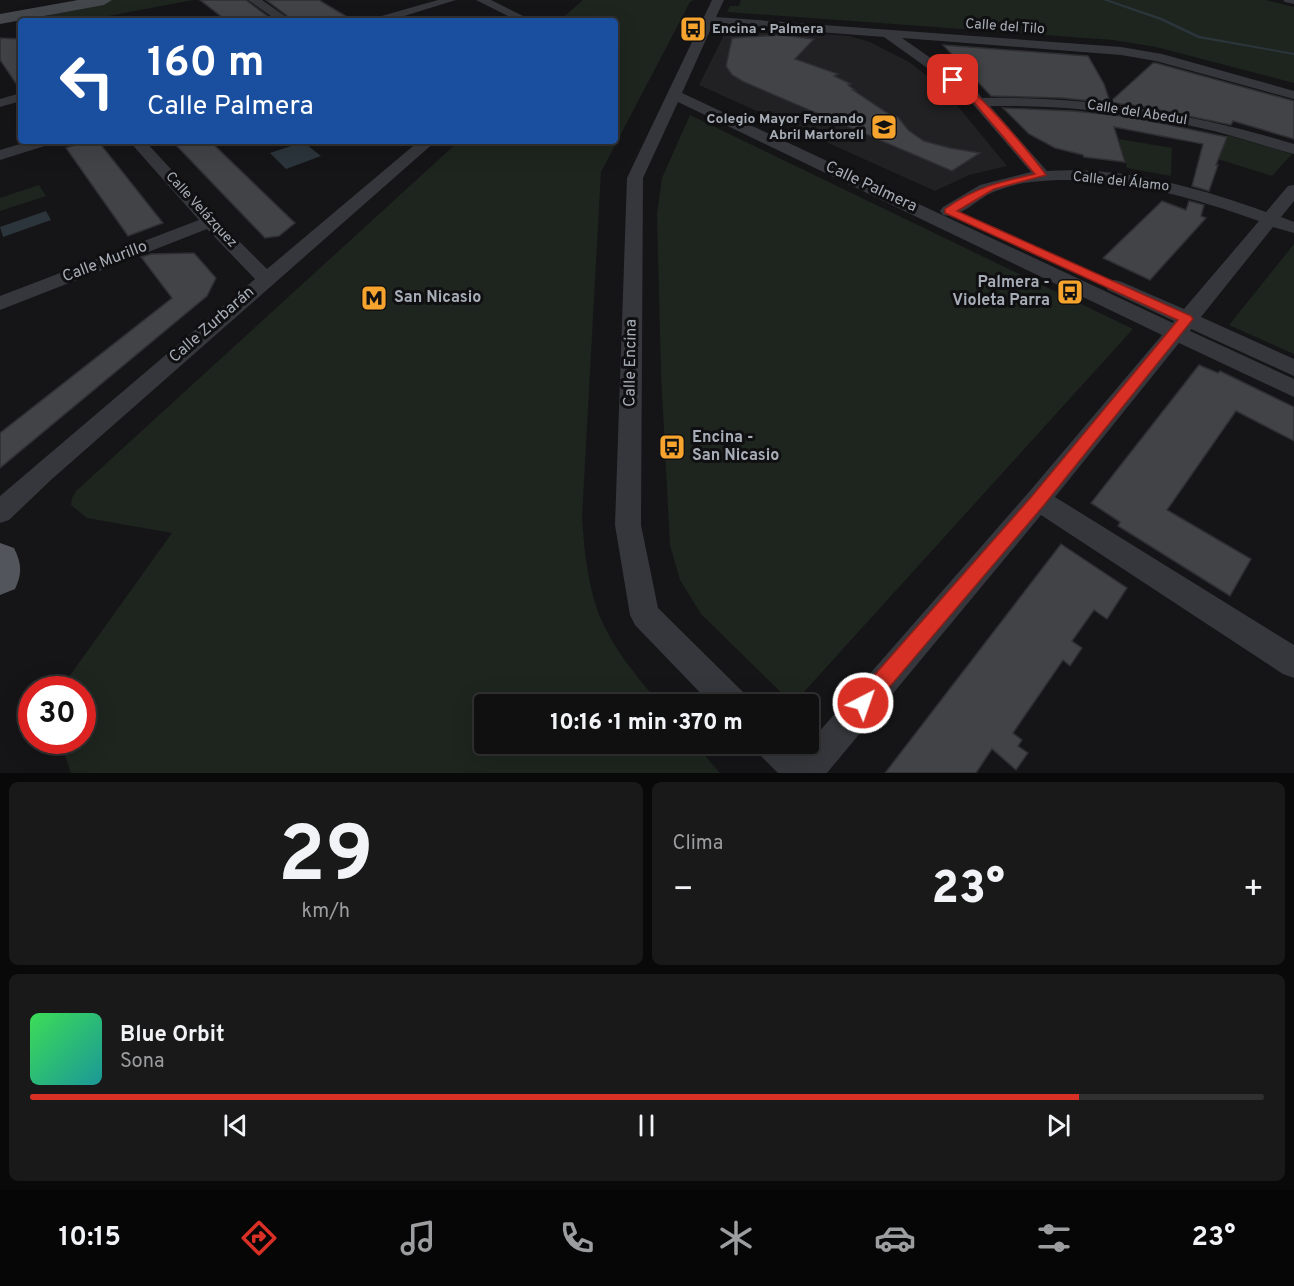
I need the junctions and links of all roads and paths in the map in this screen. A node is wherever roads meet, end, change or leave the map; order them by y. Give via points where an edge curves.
1 (75, 0) edge
2 (104, 0) edge
3 (254, 0) edge
4 (450, 0) edge
5 (482, 0) edge
6 (718, 0) edge
7 (1288, 0) edge
8 (1294, 1) edge
9 (52, 9) junction
10 (0, 14) edge
11 (37, 18) edge
12 (281, 18) edge
13 (386, 18) edge
14 (521, 18) edge
15 (0, 19) edge
16 (708, 20) junction
17 (889, 34) junction
18 (676, 91) junction
19 (1294, 95) edge
20 (18, 98) edge
21 (977, 102) junction
22 (0, 103) edge
23 (36, 144) edge
24 (140, 144) edge
25 (424, 144) edge
26 (1294, 148) edge
27 (0, 155) edge
28 (1041, 175) junction
29 (1294, 190) edge
30 (949, 211) junction
31 (1270, 219) junction
32 (210, 222) junction
33 (1294, 228) edge
34 (266, 279) junction
35 (0, 303) edge
36 (1181, 325) junction
37 (1294, 368) edge
38 (1294, 389) edge
39 (1038, 500) junction
40 (0, 512) edge
41 (0, 561) edge
42 (0, 576) edge
43 (1294, 663) edge
44 (723, 694) edge
45 (784, 754) edge
46 (804, 773) edge

1 - 10 main road
2 - 9 main road
3 - 12 street
4 - 13 street
5 - 14 street
6 - 16 street, Calle Encina
7 - 8 street
9 - 11 street
9 - 15 main road
16 - 17 street, Calle del Tilo
16 - 18 street, Calle Encina
17 - 19 street, Calle del Tilo via 1136,53
17 - 21 street via 970,92
18 - 30 street, Calle Palmera
18 - 36 street, Calle Palmera
18 - 44 street, Calle Encina via 635,178 633,195 628,525 645,615
20 - 22 street
21 - 26 street, Calle del Abedul via 1043,101 1140,111 1220,127
21 - 28 street
23 - 27 street
24 - 32 street, Calle Velázquez
25 - 34 street, Calle Zurbarán
28 - 30 street, Calle del Álamo via 991,187
28 - 31 street, Calle del Álamo via 1114,178 1174,187
29 - 31 street
30 - 36 street, Calle Palmera
31 - 33 street, Calle del Álamo
31 - 36 street
32 - 34 street, Calle Velázquez
32 - 35 street, Calle Murillo
34 - 40 street, Calle Zurbarán
36 - 37 street, Calle Palmera
36 - 38 street, Calle Palmera
36 - 39 street
39 - 43 street
39 - 46 street
41 - 42 main road
45 - 46 street

